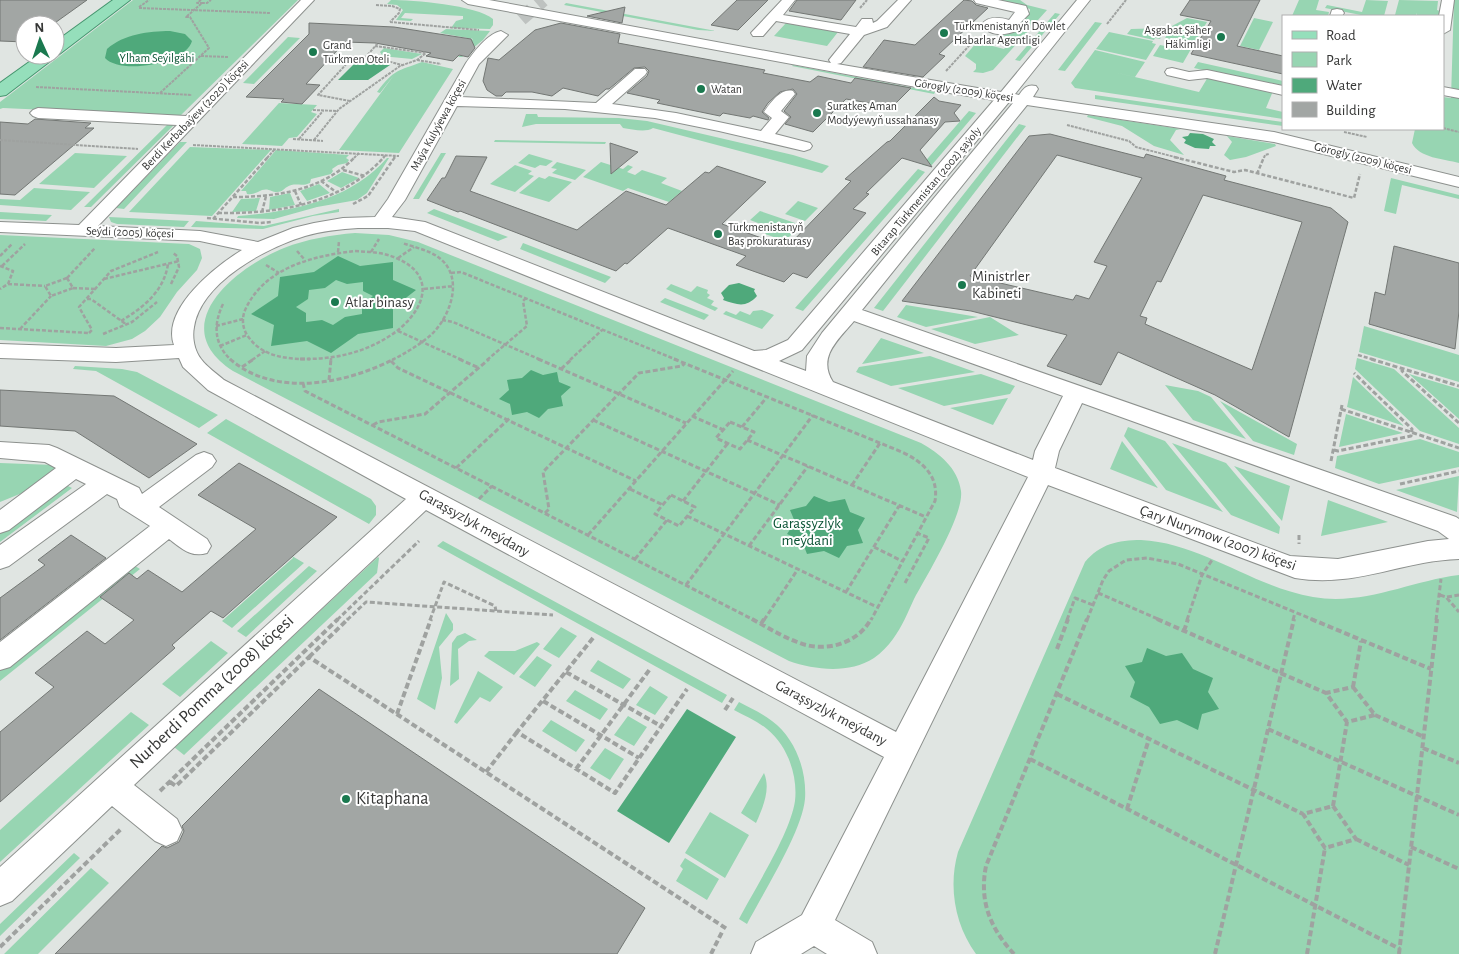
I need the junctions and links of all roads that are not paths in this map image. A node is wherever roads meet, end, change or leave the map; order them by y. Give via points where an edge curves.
1 (108, 0) edge
2 (123, 0) edge
3 (308, 0) edge
4 (468, 0) edge
5 (507, 0) edge
6 (790, 0) edge
7 (905, 0) edge
8 (980, 0) edge
9 (1084, 0) edge
10 (1101, 0) edge
11 (1448, 0) edge
12 (880, 6) dead end
13 (774, 17) junction
14 (1444, 24) edge
15 (512, 26) tunnel mouth
16 (1002, 27) road end
17 (65, 32) edge
18 (859, 32) junction
19 (758, 33) dead end
20 (65, 43) edge
21 (836, 60) junction
22 (19, 65) edge
23 (36, 65) edge
24 (640, 72) dead end
25 (1172, 72) dead end
26 (0, 79) edge
27 (1282, 91) edge
28 (1444, 91) edge
29 (0, 92) edge
30 (788, 94) dead end
31 (1459, 94) edge
32 (1016, 95) junction
33 (451, 101) junction
34 (600, 107) junction
35 (38, 113) dead end
36 (190, 121) junction
37 (765, 137) junction
38 (804, 146) dead end
39 (1459, 173) edge
40 (1459, 182) edge
41 (0, 226) edge
42 (83, 230) junction
43 (376, 230) junction
44 (263, 260) junction
45 (850, 313) junction
46 (0, 351) edge
47 (184, 351) junction
48 (744, 364) junction
49 (825, 386) junction
50 (1076, 393) junction
51 (0, 450) edge
52 (204, 461) dead end
53 (76, 468) junction
54 (1042, 473) junction
55 (105, 483) junction
56 (425, 496) junction
57 (140, 508) junction
58 (0, 523) edge
59 (168, 526) junction
60 (1459, 533) edge
61 (198, 546) dead end
62 (1459, 548) edge
63 (0, 559) edge
64 (0, 658) edge
65 (902, 751) junction
66 (111, 786) junction
67 (166, 830) dead end
68 (0, 889) edge
69 (814, 927) junction
70 (768, 954) edge
71 (860, 954) edge

1 - 17 main road
2 - 20 main road
3 - 36 street, Berdi Kerbabaýew (2020) köçesi
4 - 32 street, Görogly (2009) köçesi via 933,86
5 - 21 street, Görogly (2009) köçesi
6 - 13 street
7 - 18 street via 882,24
8 - 16 street via 1021,9 1022,14 1014,22
9 - 32 street, Bitarap Türkmenistan (2002) şaýoly
10 - 32 street, Bitarap Türkmenistan (2002) şaýoly
11 - 14 street
12 - 18 street
13 - 18 street
13 - 19 street
15 - 33 street, Maýa Kulyýewa köçesi via 483,51
18 - 21 street
21 - 32 street, Görogly (2009) köçesi
22 - 26 main road
23 - 29 main road
24 - 34 street
25 - 27 street via 1189,76 1207,74
28 - 31 street
30 - 37 street via 772,112 780,117
32 - 39 street, Görogly (2009) köçesi via 1275,129
32 - 40 street, Görogly (2009) köçesi via 1274,137
32 - 45 street, Bitarap Türkmenistan (2002) şaýoly
32 - 48 street, Bitarap Türkmenistan (2002) şaýoly via 794,345
33 - 34 street
33 - 43 street, Maýa Kulyýewa köçesi
34 - 37 street via 691,120
35 - 36 street
36 - 42 street, Berdi Kerbabaýew (2020) köçesi
37 - 38 street
41 - 42 street, Seýdi (2005) köçesi
42 - 44 street, Seýdi (2005) köçesi via 200,236
43 - 44 street via 340,223 298,232
43 - 48 street via 401,223 435,232
44 - 47 street via 223,269 197,295 183,323
45 - 49 street, Bitarap Türkmenistan (2002) şaýoly via 817,355 815,367
45 - 50 street
46 - 47 street via 116,355
47 - 56 street, Garaşsyzlyk meýdany via 201,375
48 - 49 street
49 - 54 street
50 - 54 street, Garaşsyzlyk meýdany via 1048,451
50 - 60 street via 1447,524
51 - 53 street via 49,454
52 - 57 street
53 - 55 street
53 - 58 street
54 - 62 street, Çary Nurymow (2007) köçesi via 1289,566 1340,570 1412,554
54 - 65 street, Garaşsyzlyk meýdany
55 - 57 street via 130,496 129,500
55 - 63 street
56 - 65 street, Garaşsyzlyk meýdany
56 - 66 street, Nurberdi Pomma (2008) köçesi
57 - 59 street
59 - 61 street
59 - 64 street
65 - 69 street
66 - 67 street
66 - 68 street, Nurberdi Pomma (2008) köçesi
69 - 70 street
69 - 71 street

